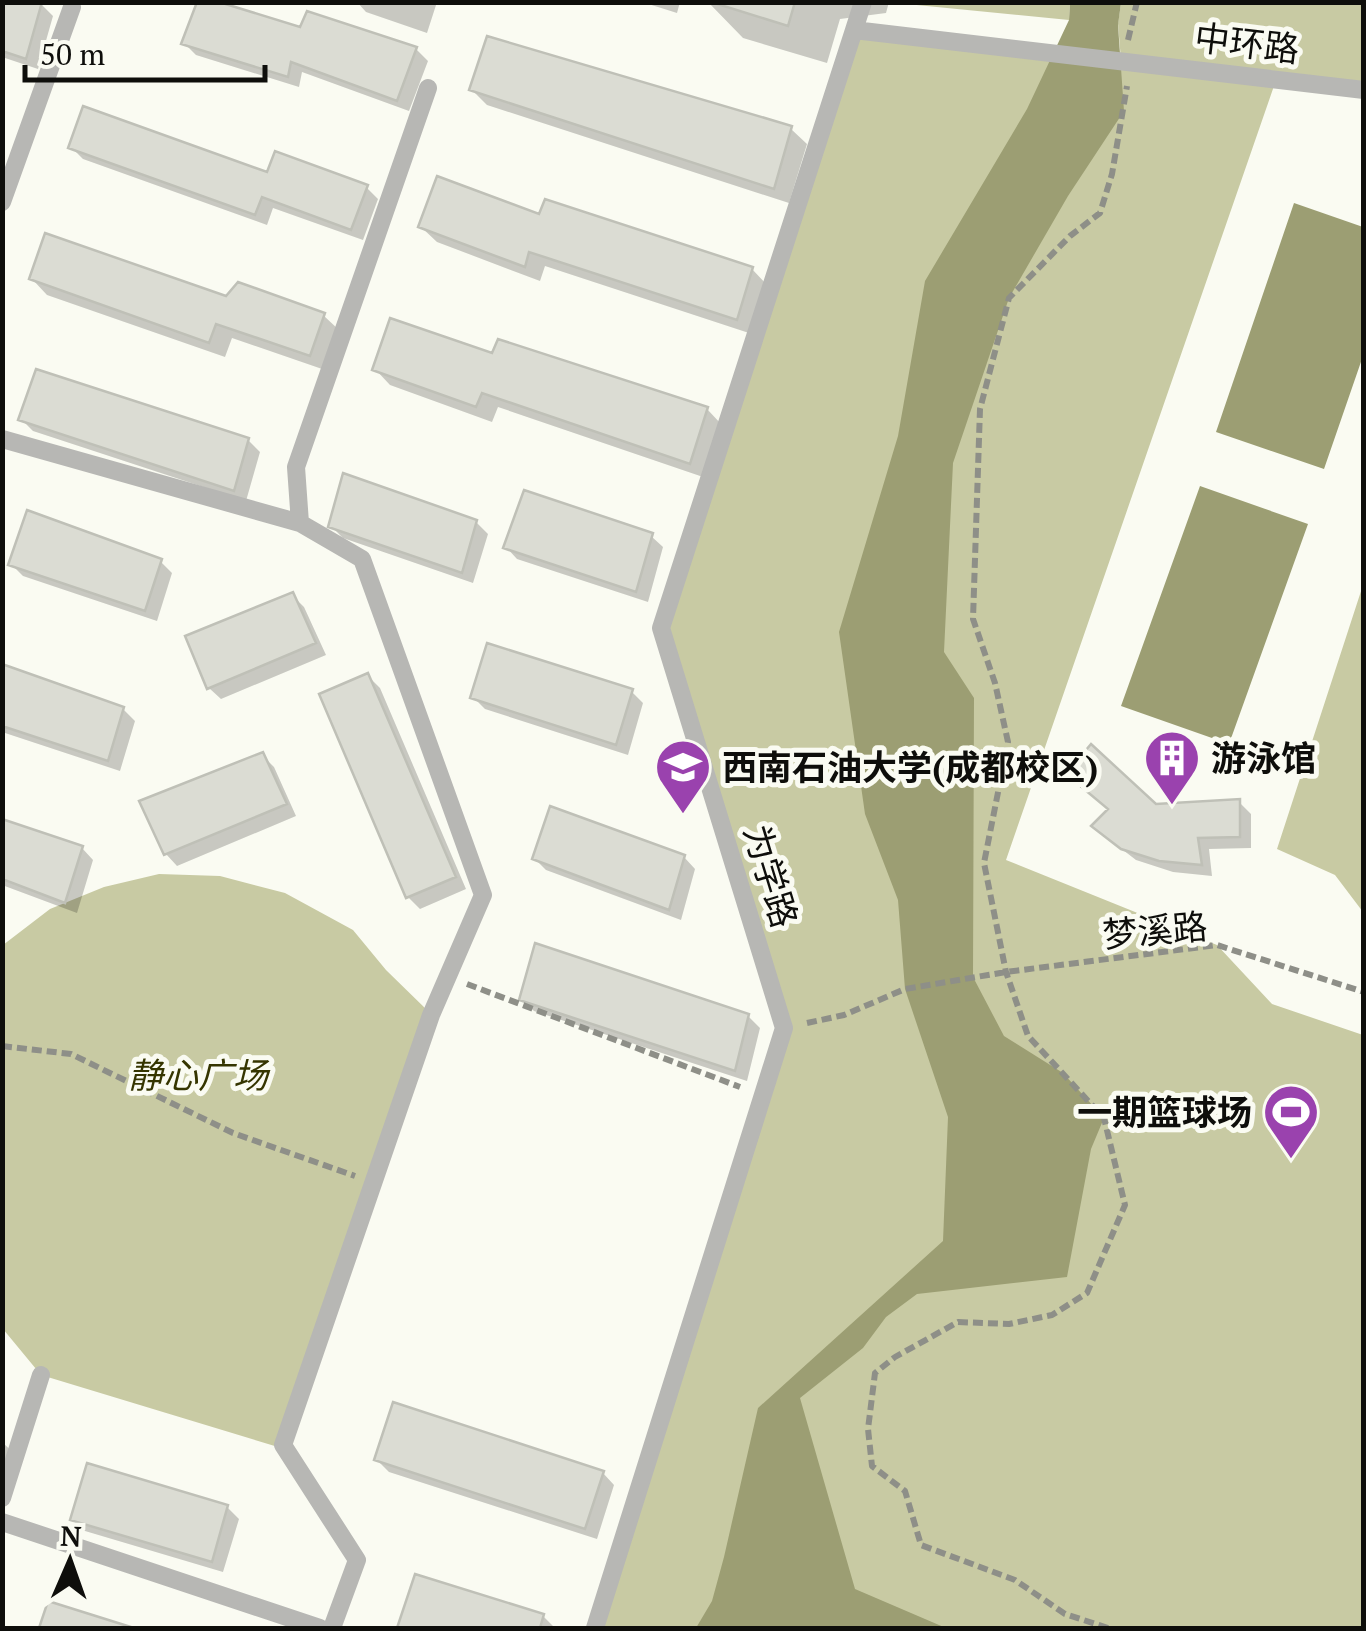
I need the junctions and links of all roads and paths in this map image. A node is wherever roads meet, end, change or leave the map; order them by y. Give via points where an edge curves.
1 (863, 2) edge
2 (1137, 2) edge
3 (72, 7) dead end
4 (854, 30) junction
5 (1125, 62) junction
6 (428, 88) dead end
7 (1364, 90) edge
8 (2, 202) edge
9 (2, 438) edge
10 (300, 522) junction
11 (1006, 972) junction
12 (447, 976) junction
13 (1364, 992) edge
14 (784, 1028) junction
15 (2, 1046) edge
16 (762, 1096) junction
17 (374, 1183) junction
18 (41, 1375) dead end
19 (2, 1498) edge
20 (2, 1522) edge
21 (320, 1628) edge
22 (332, 1628) edge
23 (595, 1628) edge
24 (1108, 1628) edge

1 - 4 lane
2 - 5 path
3 - 8 lane
4 - 5 lane, 中环路
4 - 14 lane, 为学路 via 661,628
5 - 7 lane, 中环路
5 - 11 path via 1115,158 1100,213 1009,298 980,409 973,619 1008,742 984,863
6 - 10 lane via 296,467
9 - 10 lane
10 - 12 lane via 362,559 483,895
11 - 13 path, 梦溪路 via 1217,945
11 - 14 path, 梦溪路 via 905,990 844,1015
11 - 24 path via 1028,1036 1104,1118 1124,1205 1087,1292 1052,1314 1009,1324 958,1322 875,1373 868,1429 872,1466 905,1491 920,1545 1015,1580 1066,1614
12 - 16 path
12 - 17 lane
14 - 16 lane
15 - 17 path via 71,1054 234,1133
16 - 23 lane
17 - 22 lane via 284,1444 357,1560
18 - 19 lane
20 - 21 lane

